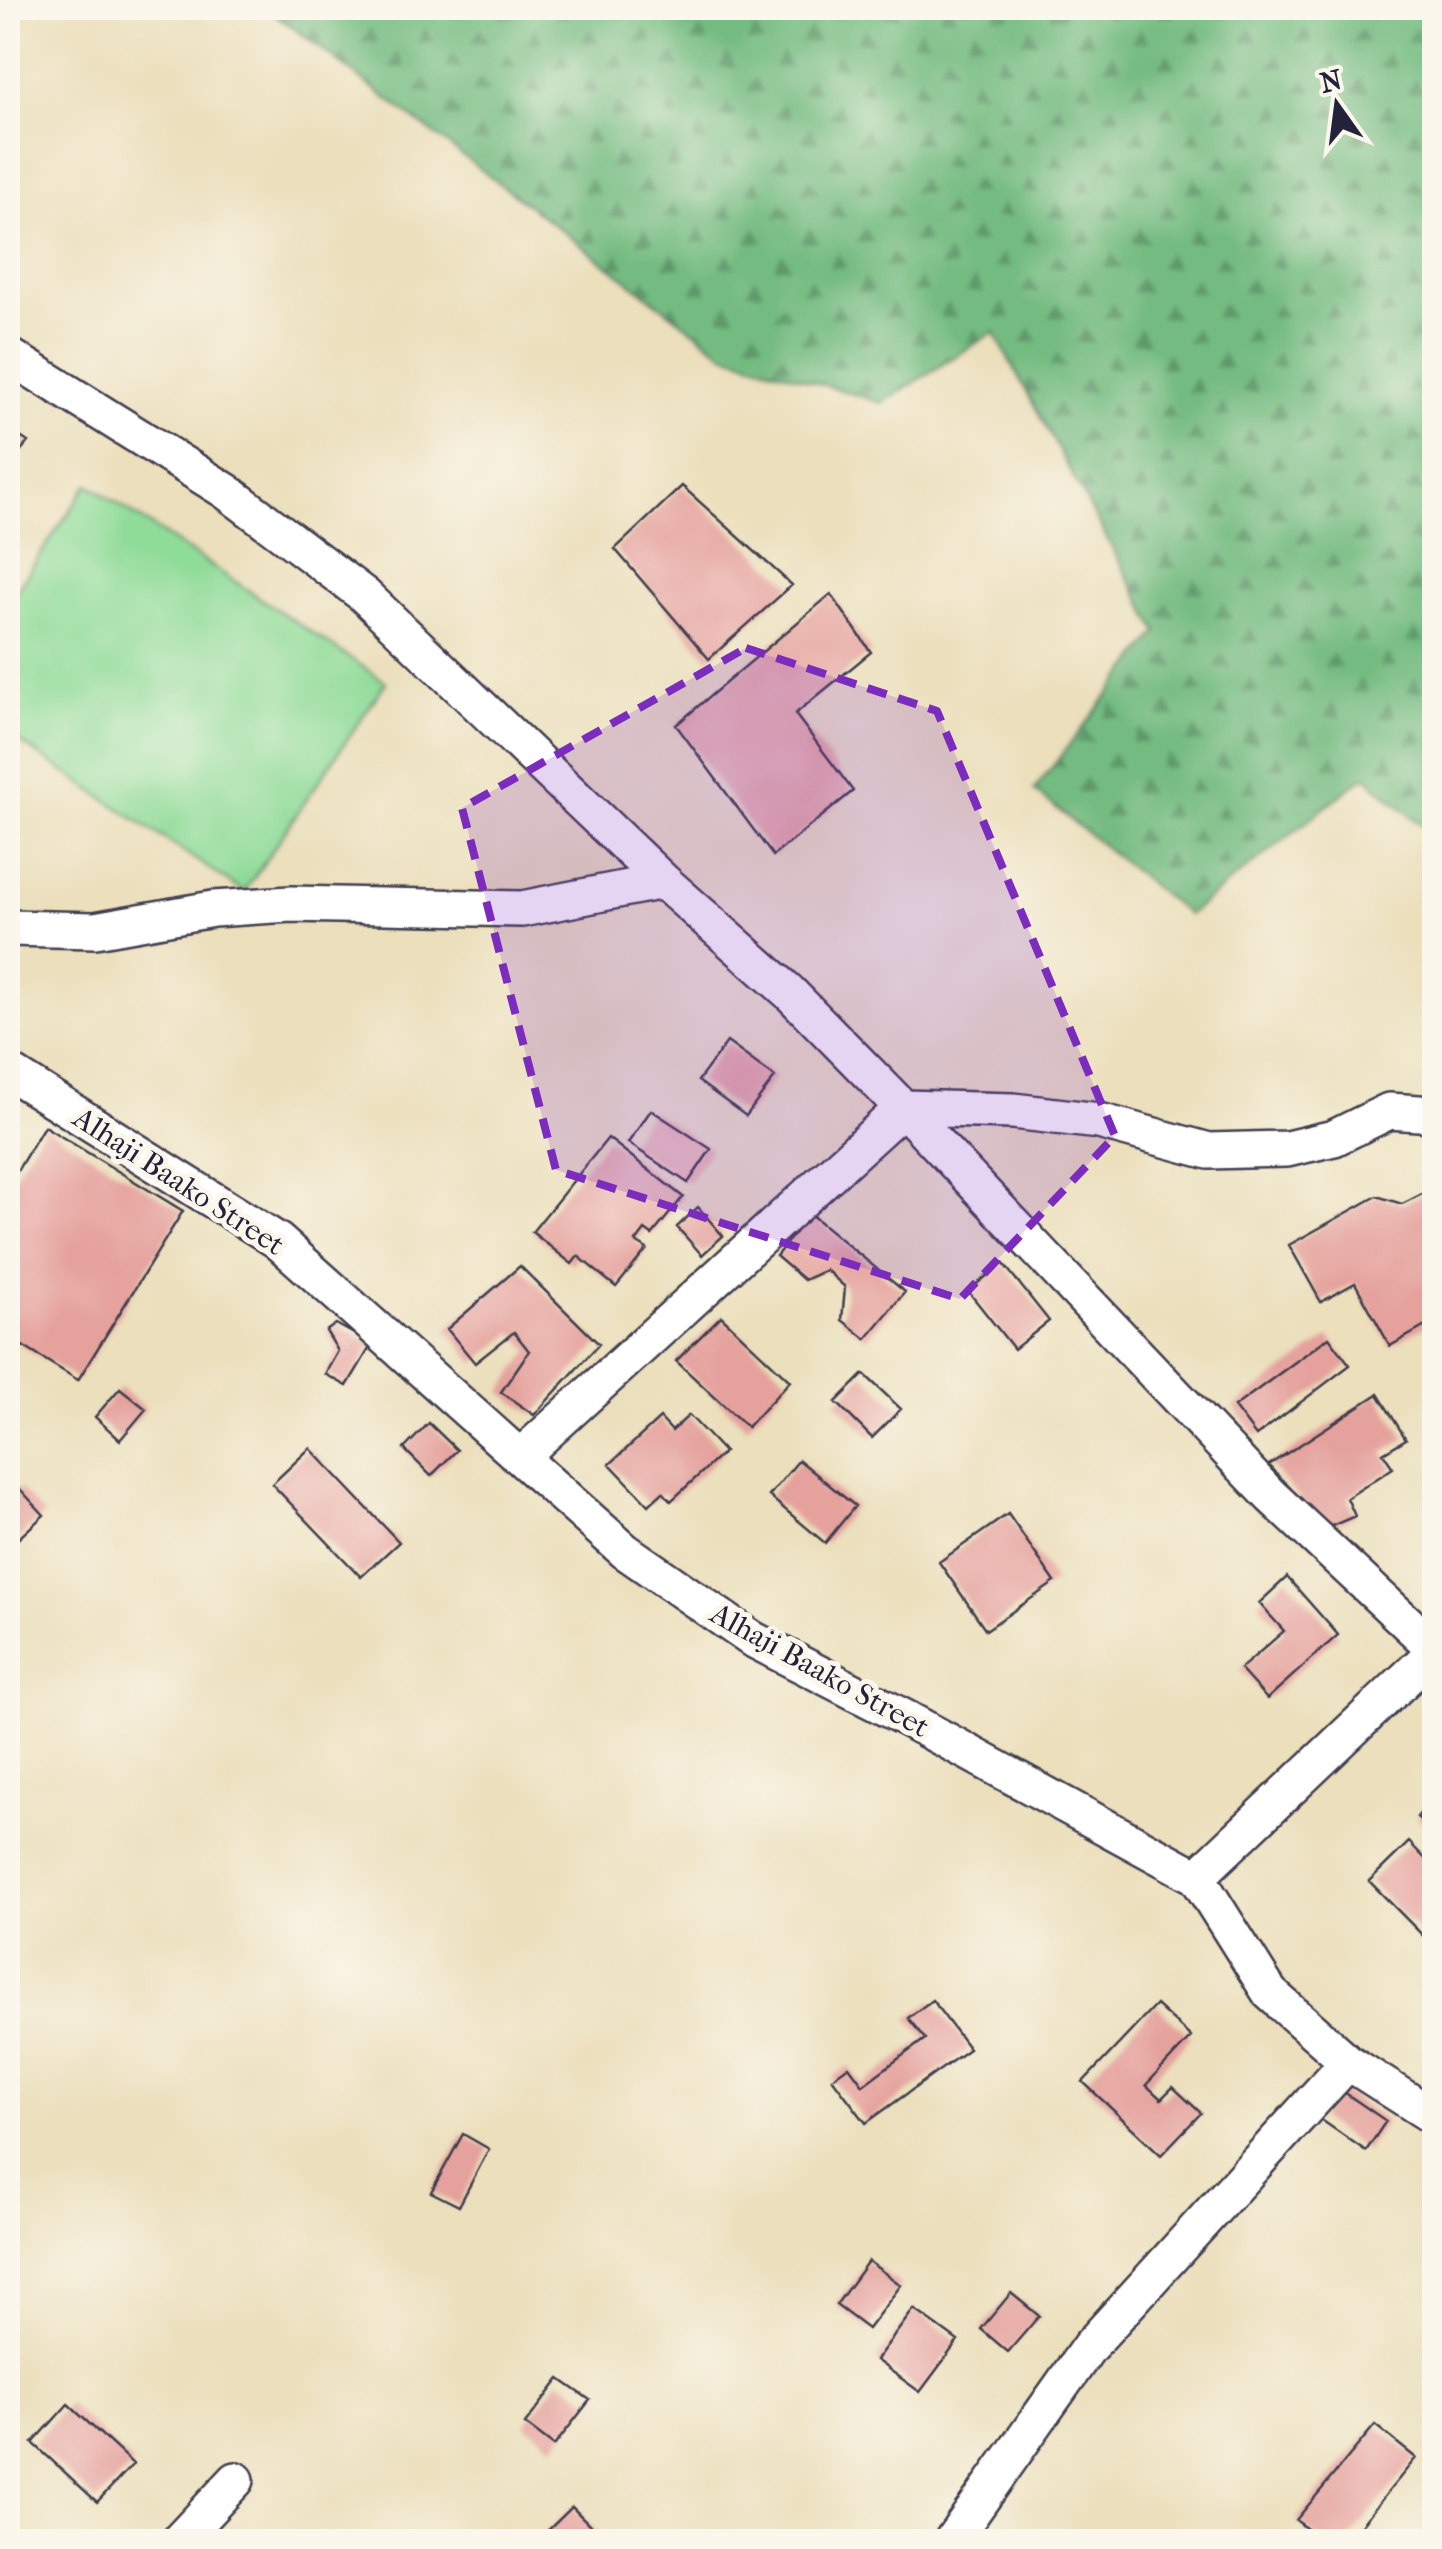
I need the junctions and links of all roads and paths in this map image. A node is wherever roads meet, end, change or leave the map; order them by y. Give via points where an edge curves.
1 (8, 355) edge
2 (663, 881) junction
3 (8, 928) edge
4 (8, 1071) edge
5 (903, 1108) junction
6 (1434, 1114) edge
7 (520, 1457) junction
8 (1434, 1650) edge
9 (1197, 1877) junction
10 (1348, 2062) junction
11 (1434, 2117) edge
12 (236, 2480) dead end
13 (178, 2542) edge
14 (951, 2542) edge

1 - 2 street via 226,490 364,595
2 - 3 street via 522,910 290,904 214,908 94,930
2 - 5 street via 789,992
4 - 7 street, Alhaji Baako Street via 278,1242
5 - 6 street via 1099,1121 1209,1152 1286,1149 1334,1138 1390,1110
5 - 7 street
5 - 8 street via 1270,1496
7 - 9 street, Alhaji Baako Street via 625,1551 752,1639
8 - 9 street
9 - 10 street, Alhaji Baako Street via 1270,1993
10 - 11 street, Alhaji Baako Street
10 - 14 street via 1090,2347
12 - 13 street

